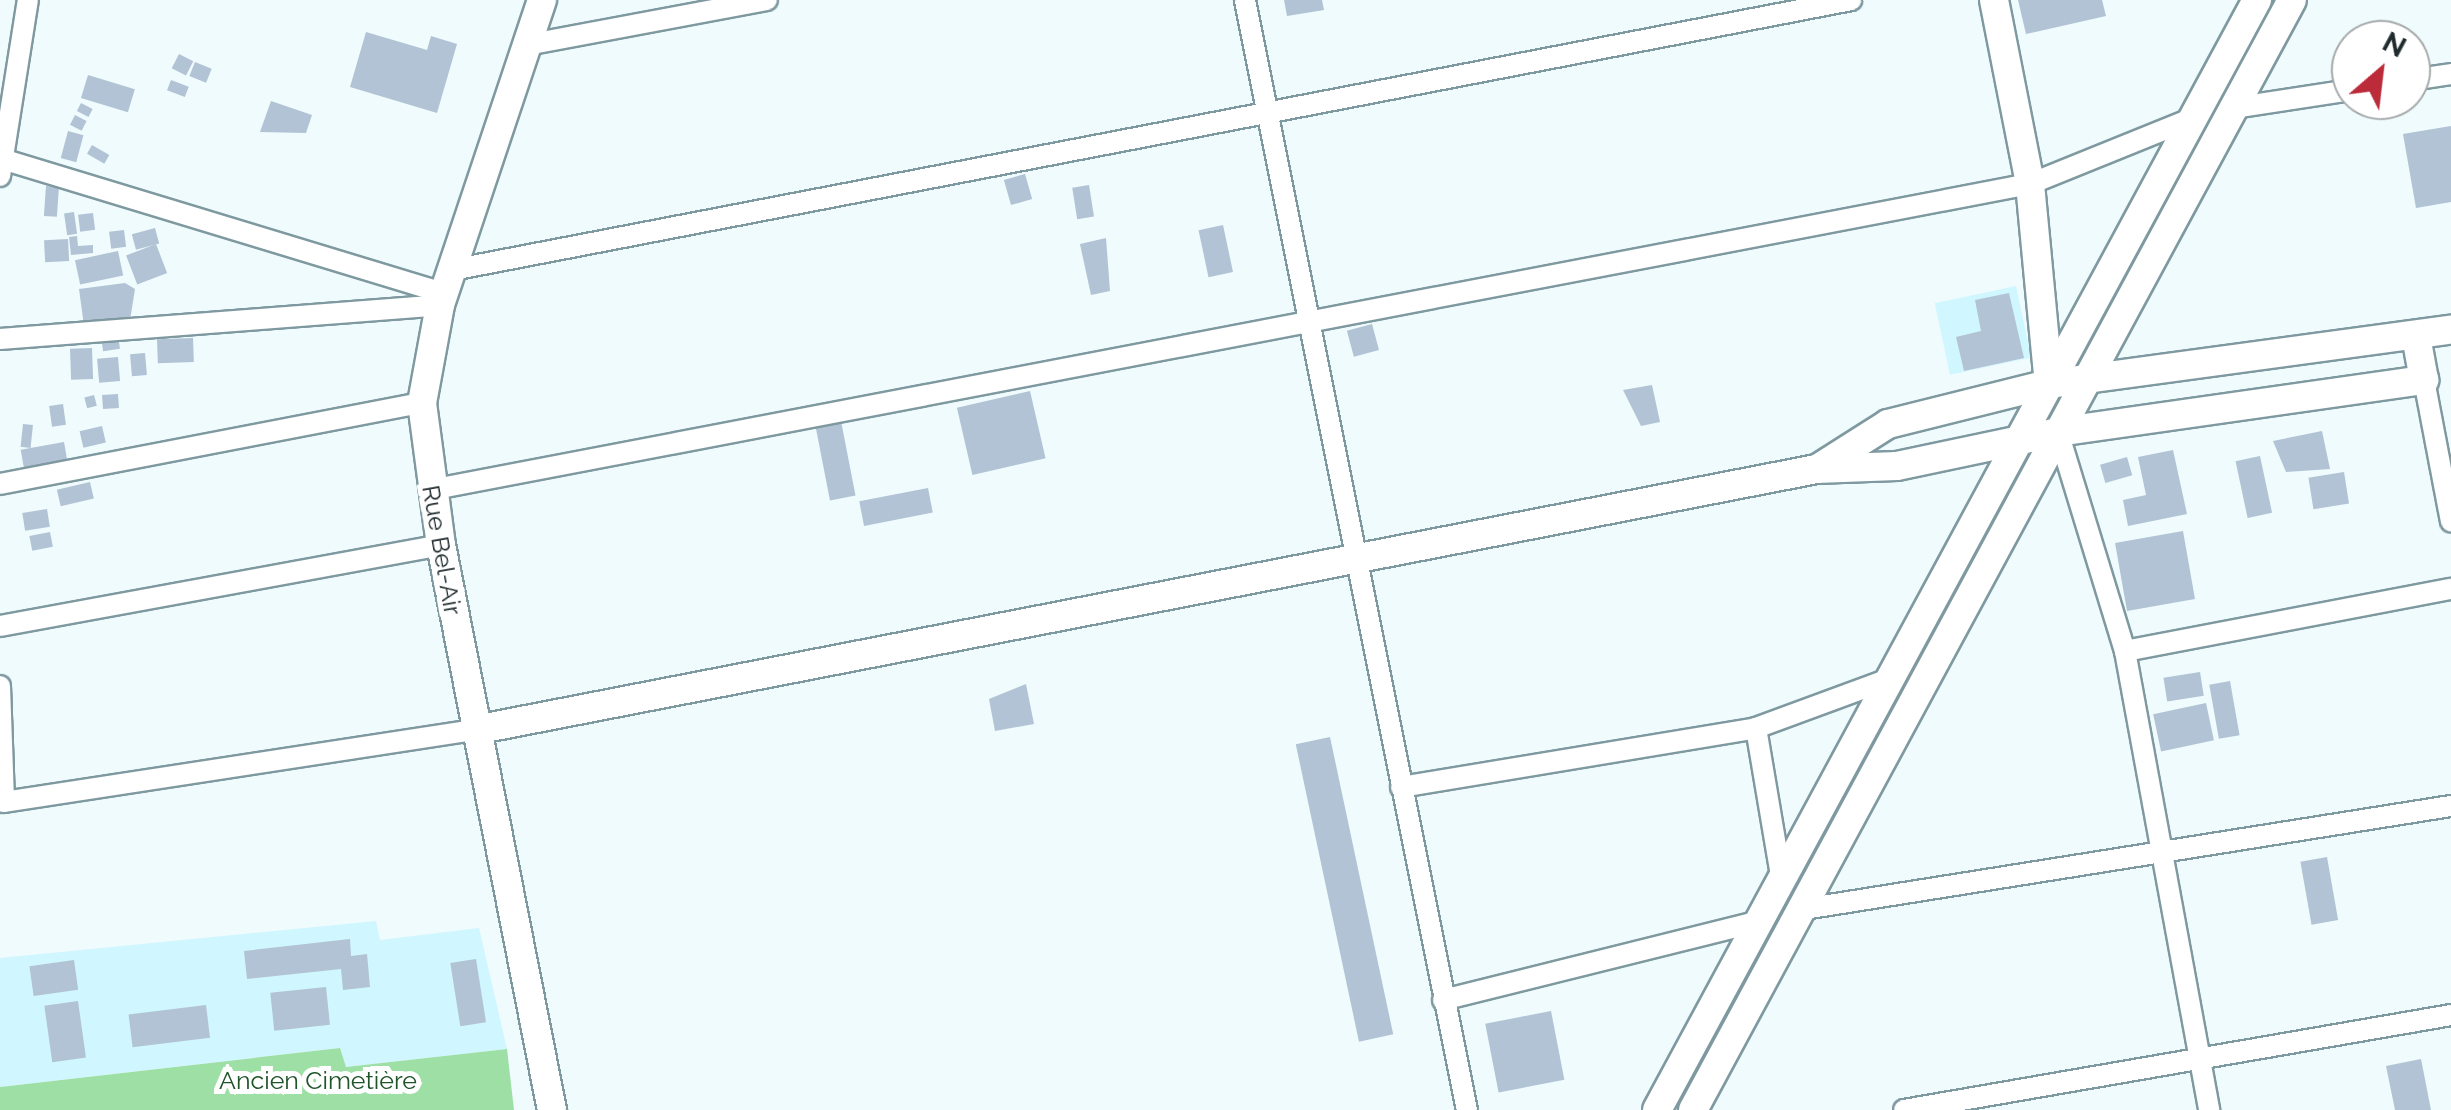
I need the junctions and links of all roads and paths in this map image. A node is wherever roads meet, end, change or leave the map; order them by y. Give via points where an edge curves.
1 (28, 0) edge
2 (542, 0) edge
3 (767, 0) edge
4 (1245, 0) edge
5 (1851, 0) edge
6 (1994, 0) edge
7 (2256, 0) edge
8 (2292, 0) edge
9 (526, 45) junction
10 (2331, 93) edge
11 (2233, 108) junction
12 (1267, 112) junction
13 (2193, 118) junction
14 (1, 167) edge
15 (2030, 184) junction
16 (445, 289) junction
17 (1308, 321) junction
18 (2451, 330) edge
19 (2416, 336) junction
20 (0, 338) edge
21 (2094, 377) junction
22 (2424, 380) junction
23 (2049, 384) junction
24 (422, 403) junction
25 (2058, 432) junction
26 (2020, 439) junction
27 (1816, 470) junction
28 (0, 484) edge
29 (430, 490) junction
30 (2451, 520) edge
31 (440, 546) junction
32 (1355, 556) junction
33 (2451, 589) edge
34 (0, 626) edge
35 (2125, 651) junction
36 (1892, 678) junction
37 (0, 686) edge
38 (1756, 728) junction
39 (475, 730) junction
40 (1401, 787) junction
41 (2451, 806) edge
42 (2163, 858) junction
43 (1782, 882) junction
44 (1804, 909) junction
45 (1760, 921) junction
46 (1443, 1000) junction
47 (2451, 1015) edge
48 (2200, 1061) junction
49 (552, 1110) edge
50 (1467, 1110) edge
51 (1656, 1110) edge
52 (1693, 1110) edge
53 (1904, 1110) edge
54 (2209, 1110) edge

1 - 14 street
2 - 9 main road, Rue Bel-Air
3 - 9 street
4 - 12 street
5 - 12 street
6 - 15 main road
7 - 13 main road
8 - 11 main road
9 - 16 main road, Rue Bel-Air
10 - 11 street
11 - 21 main road
12 - 16 street
12 - 17 street
13 - 15 street
13 - 23 main road
14 - 16 street
15 - 17 street
15 - 23 main road
16 - 20 street
16 - 24 main road, Rue Bel-Air
17 - 29 street
17 - 32 street
18 - 19 main road
19 - 21 main road
19 - 22 main road
21 - 23 main road
21 - 25 main road
22 - 25 main road
22 - 30 street
23 - 26 main road
23 - 27 main road via 1888,424
24 - 28 street
24 - 29 main road, Rue Bel-Air
25 - 26 main road
25 - 35 street
25 - 44 main road
26 - 27 main road via 1897,466
26 - 36 main road
27 - 32 main road
29 - 31 main road, Rue Bel-Air
31 - 34 street
31 - 39 main road, Rue Bel-Air
32 - 39 main road
32 - 40 street
33 - 35 street
35 - 42 street
36 - 38 street
36 - 43 main road
37 - 39 street via 4,802
38 - 40 street
38 - 43 street
39 - 49 main road, Rue Bel-Air
40 - 46 street
41 - 42 street
42 - 44 street
42 - 48 street
43 - 45 main road
44 - 52 main road
45 - 46 street
45 - 51 main road
46 - 50 street
47 - 48 street
48 - 53 street
48 - 54 street

